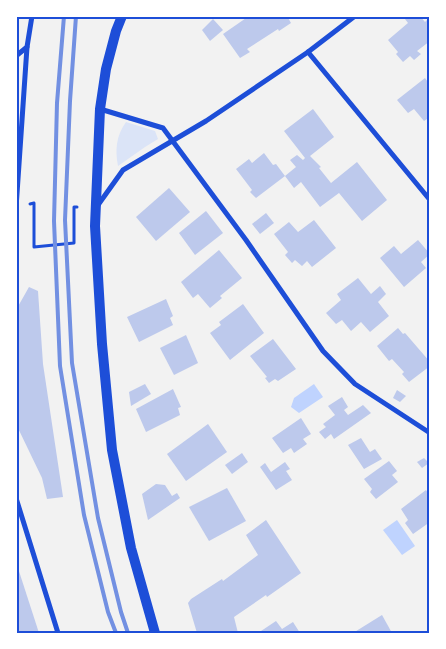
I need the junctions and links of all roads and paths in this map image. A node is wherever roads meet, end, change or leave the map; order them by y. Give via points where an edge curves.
1 (32, 16) edge
2 (122, 16) edge
3 (355, 16) edge
4 (27, 47) junction
5 (308, 52) junction
6 (16, 56) edge
7 (100, 109) junction
8 (172, 141) junction
9 (430, 200) edge
10 (34, 203) dead end
11 (75, 207) dead end
12 (96, 207) junction
13 (16, 208) edge
14 (430, 433) edge
15 (16, 498) edge
16 (58, 633) edge
17 (155, 633) edge

1 - 4 street
2 - 7 main road via 106,69
3 - 5 street
4 - 6 street
4 - 13 street
5 - 8 street
5 - 9 street
7 - 8 street via 163,128
7 - 12 main road
8 - 12 street via 123,170
8 - 14 street via 323,351 355,384
10 - 11 path via 34,247 74,243
12 - 17 main road via 102,344 112,450 131,548
15 - 16 street

